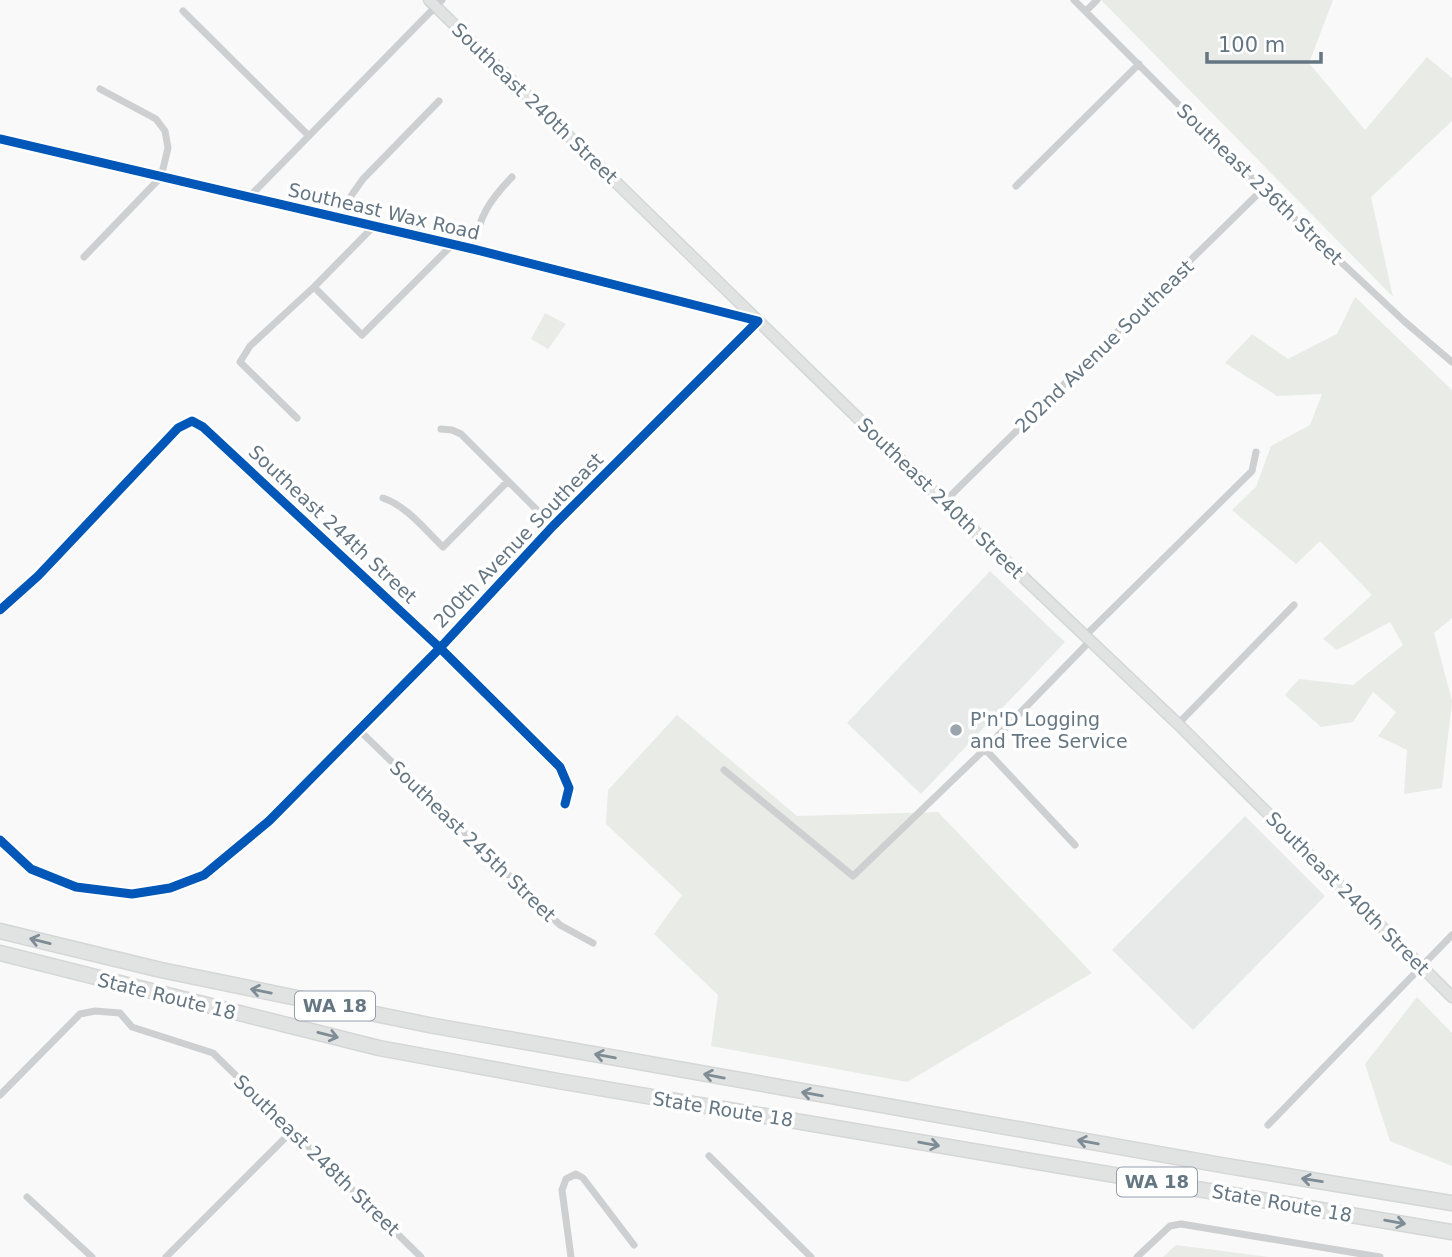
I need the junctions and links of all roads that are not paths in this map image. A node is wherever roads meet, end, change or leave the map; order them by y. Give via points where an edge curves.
1 (1074, 0) edge
2 (1097, 0) edge
3 (436, 2) edge
4 (183, 11) dead end
5 (1086, 11) junction
6 (1139, 64) junction
7 (100, 89) dead end
8 (439, 101) dead end
9 (309, 135) junction
10 (0, 139) edge
11 (160, 177) junction
12 (512, 177) dead end
13 (1016, 186) dead end
14 (1263, 189) junction
15 (248, 198) junction
16 (344, 219) junction
17 (374, 226) junction
18 (451, 246) junction
19 (472, 249) junction
20 (84, 257) dead end
21 (314, 287) junction
22 (758, 321) junction
23 (1452, 362) edge
24 (297, 418) dead end
25 (441, 429) dead end
26 (1256, 452) dead end
27 (508, 481) junction
28 (383, 498) dead end
29 (944, 502) junction
30 (553, 526) junction
31 (1294, 605) dead end
32 (0, 610) edge
33 (1087, 638) junction
34 (440, 648) junction
35 (1178, 724) junction
36 (359, 730) junction
37 (985, 749) junction
38 (724, 770) dead end
39 (565, 804) dead end
40 (0, 839) edge
41 (1076, 845) dead end
42 (0, 931) edge
43 (1452, 934) edge
44 (593, 943) dead end
45 (0, 953) edge
46 (1421, 967) junction
47 (1452, 997) edge
48 (0, 1095) edge
49 (1268, 1125) dead end
50 (293, 1130) junction
51 (709, 1156) dead end
52 (27, 1197) dead end
53 (1452, 1203) edge
54 (1452, 1232) edge
55 (634, 1245) dead end
56 (92, 1257) edge
57 (166, 1257) edge
58 (421, 1257) edge
59 (571, 1257) edge
60 (811, 1257) edge
61 (1138, 1257) edge
62 (1380, 1257) edge

1 - 5 street, Southeast 236th Street
2 - 5 street
3 - 9 street
3 - 22 main road, Southeast 240th Street
4 - 9 street
5 - 6 street, Southeast 236th Street
6 - 13 street
6 - 14 street, Southeast 236th Street
7 - 11 street via 161,124 168,148
8 - 16 street via 363,179 351,196
9 - 15 street
10 - 11 street, Southeast Wax Road
11 - 15 street, Southeast Wax Road
11 - 20 street
12 - 19 street via 484,212
14 - 23 street, Southeast 236th Street
14 - 29 street, 202nd Avenue Southeast
15 - 16 street, Southeast Wax Road
16 - 17 street, Southeast Wax Road
17 - 18 street, Southeast Wax Road
17 - 21 street
18 - 19 street, Southeast Wax Road
18 - 21 street via 362,335
19 - 22 street, Southeast Wax Road
21 - 24 street via 250,346 240,362
22 - 29 main road, Southeast 240th Street
22 - 30 street, 200th Avenue Southeast
25 - 27 street via 461,434
26 - 33 street via 1252,471
27 - 28 street via 443,547 403,508
27 - 30 street
29 - 33 main road, Southeast 240th Street
30 - 34 street, 200th Avenue Southeast
31 - 35 street
32 - 34 street, Southeast 244th Street via 178,428 192,421
33 - 35 main road, Southeast 240th Street
33 - 37 street
34 - 36 street, 200th Avenue Southeast
34 - 39 street, Southeast 244th Street via 560,768 569,788
35 - 46 main road, Southeast 240th Street
36 - 40 street, 200th Avenue Southeast via 269,821 204,875 170,888 132,894 76,887 31,869
36 - 44 street, Southeast 245th Street via 560,925
37 - 38 street via 853,876
37 - 41 street
53 -> 42 highway, State Route 18 / WA 18 via 429,1025 161,970
43 - 46 street
45 -> 54 highway, State Route 18 / WA 18 via 389,1050
46 - 47 main road, Southeast 240th Street
46 - 49 street
48 - 50 street, Southeast 248th Street via 80,1014 120,1013 132,1027 213,1053
50 - 57 street
50 - 58 street, Southeast 248th Street
51 - 60 street
52 - 56 street
55 - 59 street via 576,1174 566,1179 562,1191
61 - 62 street via 1170,1226 1186,1224

